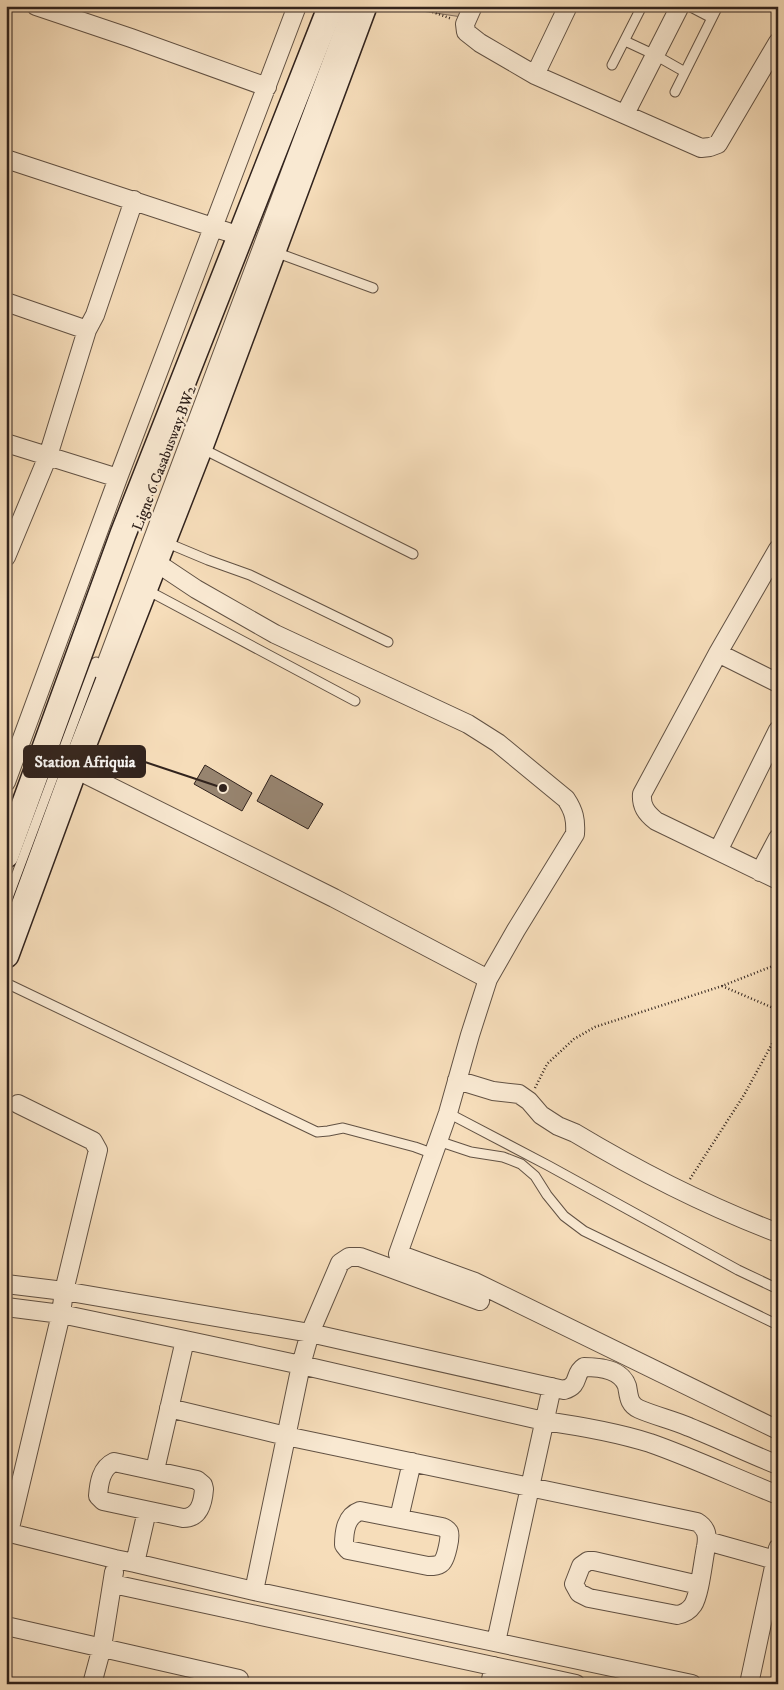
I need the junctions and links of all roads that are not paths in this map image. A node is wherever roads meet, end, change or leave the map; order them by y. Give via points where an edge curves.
1 (36, 6) edge
2 (297, 6) edge
3 (331, 6) edge
4 (341, 6) edge
5 (348, 6) edge
6 (364, 6) edge
7 (473, 6) edge
8 (568, 6) edge
9 (642, 6) edge
10 (680, 6) edge
11 (689, 6) edge
12 (718, 6) edge
13 (712, 18) junction
14 (624, 41) junction
15 (778, 42) edge
16 (655, 55) junction
17 (612, 64) dead end
18 (685, 72) junction
19 (535, 75) junction
20 (267, 88) junction
21 (675, 92) dead end
22 (625, 114) junction
23 (6, 159) edge
24 (134, 200) junction
25 (213, 227) junction
26 (240, 236) junction
27 (272, 251) junction
28 (373, 288) dead end
29 (6, 302) edge
30 (87, 330) junction
31 (6, 443) edge
32 (200, 447) junction
33 (48, 456) junction
34 (118, 478) junction
35 (778, 549) edge
36 (158, 551) junction
37 (413, 554) dead end
38 (6, 557) edge
39 (144, 588) junction
40 (388, 642) dead end
41 (718, 653) junction
42 (778, 683) edge
43 (355, 700) dead end
44 (778, 730) edge
45 (75, 769) junction
46 (7, 781) edge
47 (31, 790) junction
48 (778, 838) edge
49 (718, 851) junction
50 (6, 855) edge
51 (760, 872) junction
52 (778, 880) edge
53 (8, 906) edge
54 (6, 955) edge
55 (488, 979) junction
56 (6, 983) edge
57 (457, 1080) junction
58 (18, 1104) dead end
59 (448, 1113) junction
60 (436, 1148) junction
61 (778, 1233) edge
62 (6, 1284) edge
63 (778, 1289) edge
64 (64, 1291) junction
65 (480, 1301) dead end
66 (6, 1307) edge
67 (62, 1314) junction
68 (778, 1326) edge
69 (310, 1333) junction
70 (184, 1340) junction
71 (301, 1365) junction
72 (552, 1387) junction
73 (169, 1408) junction
74 (544, 1421) junction
75 (778, 1430) edge
76 (286, 1436) junction
77 (412, 1462) junction
78 (778, 1465) edge
79 (155, 1470) junction
80 (530, 1486) junction
81 (778, 1495) edge
82 (147, 1511) junction
83 (399, 1518) junction
84 (8, 1532) edge
85 (707, 1541) junction
86 (115, 1560) junction
87 (135, 1563) junction
88 (776, 1564) edge
89 (113, 1584) junction
90 (699, 1585) junction
91 (254, 1591) junction
92 (6, 1626) edge
93 (496, 1642) junction
94 (102, 1647) junction
95 (494, 1666) junction
96 (92, 1684) edge
97 (238, 1684) edge
98 (490, 1684) edge
99 (576, 1684) edge
100 (692, 1684) edge
101 (749, 1684) edge

1 - 20 street
2 - 20 street
3 - 26 main road
4 - 53 lane, Ligne 6 Casabusway BW2
5 - 53 lane, Ligne 6 Casabusway BW2
6 - 27 main road
7 - 19 street via 465,24 466,32
8 - 19 street
9 - 14 lane
10 - 16 street
11 - 13 lane
12 - 13 lane
13 - 18 lane
14 - 16 lane
14 - 17 lane
15 - 22 street via 718,144 702,148
16 - 18 lane
16 - 22 street
18 - 21 lane
19 - 22 street
20 - 25 street
23 - 24 street
24 - 25 street
24 - 30 street
25 - 26 street
25 - 34 street
26 - 47 main road via 123,534
27 - 28 lane
27 - 32 main road
29 - 30 street
30 - 33 street
31 - 33 street
32 - 36 main road
32 - 37 lane
33 - 34 street
33 - 38 street
34 - 46 street
35 - 41 street
36 - 39 main road
36 - 40 lane via 208,560 250,575
36 - 55 street via 196,589 275,634 485,734 566,799 576,822 575,834
39 - 43 lane
39 - 45 main road
41 - 42 street
41 - 49 street via 642,794 648,814 656,821
44 - 49 street
45 - 54 main road
45 - 55 street
46 - 47 street
47 - 50 main road
48 - 51 street
49 - 51 street
51 - 52 street
55 - 57 street
56 - 60 lane via 316,1132 343,1128 415,1147
57 - 59 street
57 - 61 street via 519,1094 558,1126 682,1192
58 - 64 street via 93,1141 98,1150
59 - 60 street
59 - 63 lane
60 - 68 lane via 503,1157 521,1164 535,1176 564,1216 584,1231
60 - 75 street via 398,1254 475,1282
62 - 64 street
64 - 67 street
64 - 69 street
65 - 69 street via 354,1256 340,1263
66 - 67 street
67 - 70 street
67 - 84 street
69 - 71 street
69 - 72 street
70 - 71 street
70 - 73 street
71 - 74 street
71 - 76 street
72 - 74 street
72 - 78 street via 571,1388 584,1366 614,1372 623,1378 630,1401 638,1409 690,1427
73 - 76 street
73 - 79 street
74 - 80 street
74 - 81 street via 596,1429 649,1443
76 - 77 street
76 - 91 street
77 - 80 street
77 - 83 street
79 - 82 street via 197,1480 203,1485 204,1492 198,1512 188,1518
79 - 82 street via 114,1462 102,1472 98,1492 102,1501
80 - 85 street via 697,1522 705,1528
80 - 93 street
82 - 87 street
83 - 83 street via 365,1511 354,1513 348,1521 345,1548 428,1566 438,1565 444,1560 449,1538 446,1528
84 - 86 street
85 - 88 street
85 - 90 street
86 - 87 street
86 - 89 street
87 - 91 street
88 - 101 street
89 - 94 street
89 - 95 street
90 - 90 street via 692,1606 676,1616 589,1598 579,1593 574,1584 581,1566 594,1561
91 - 93 street
92 - 94 street
93 - 100 street
94 - 96 street
94 - 97 street via 239,1679
95 - 98 street
95 - 99 street

